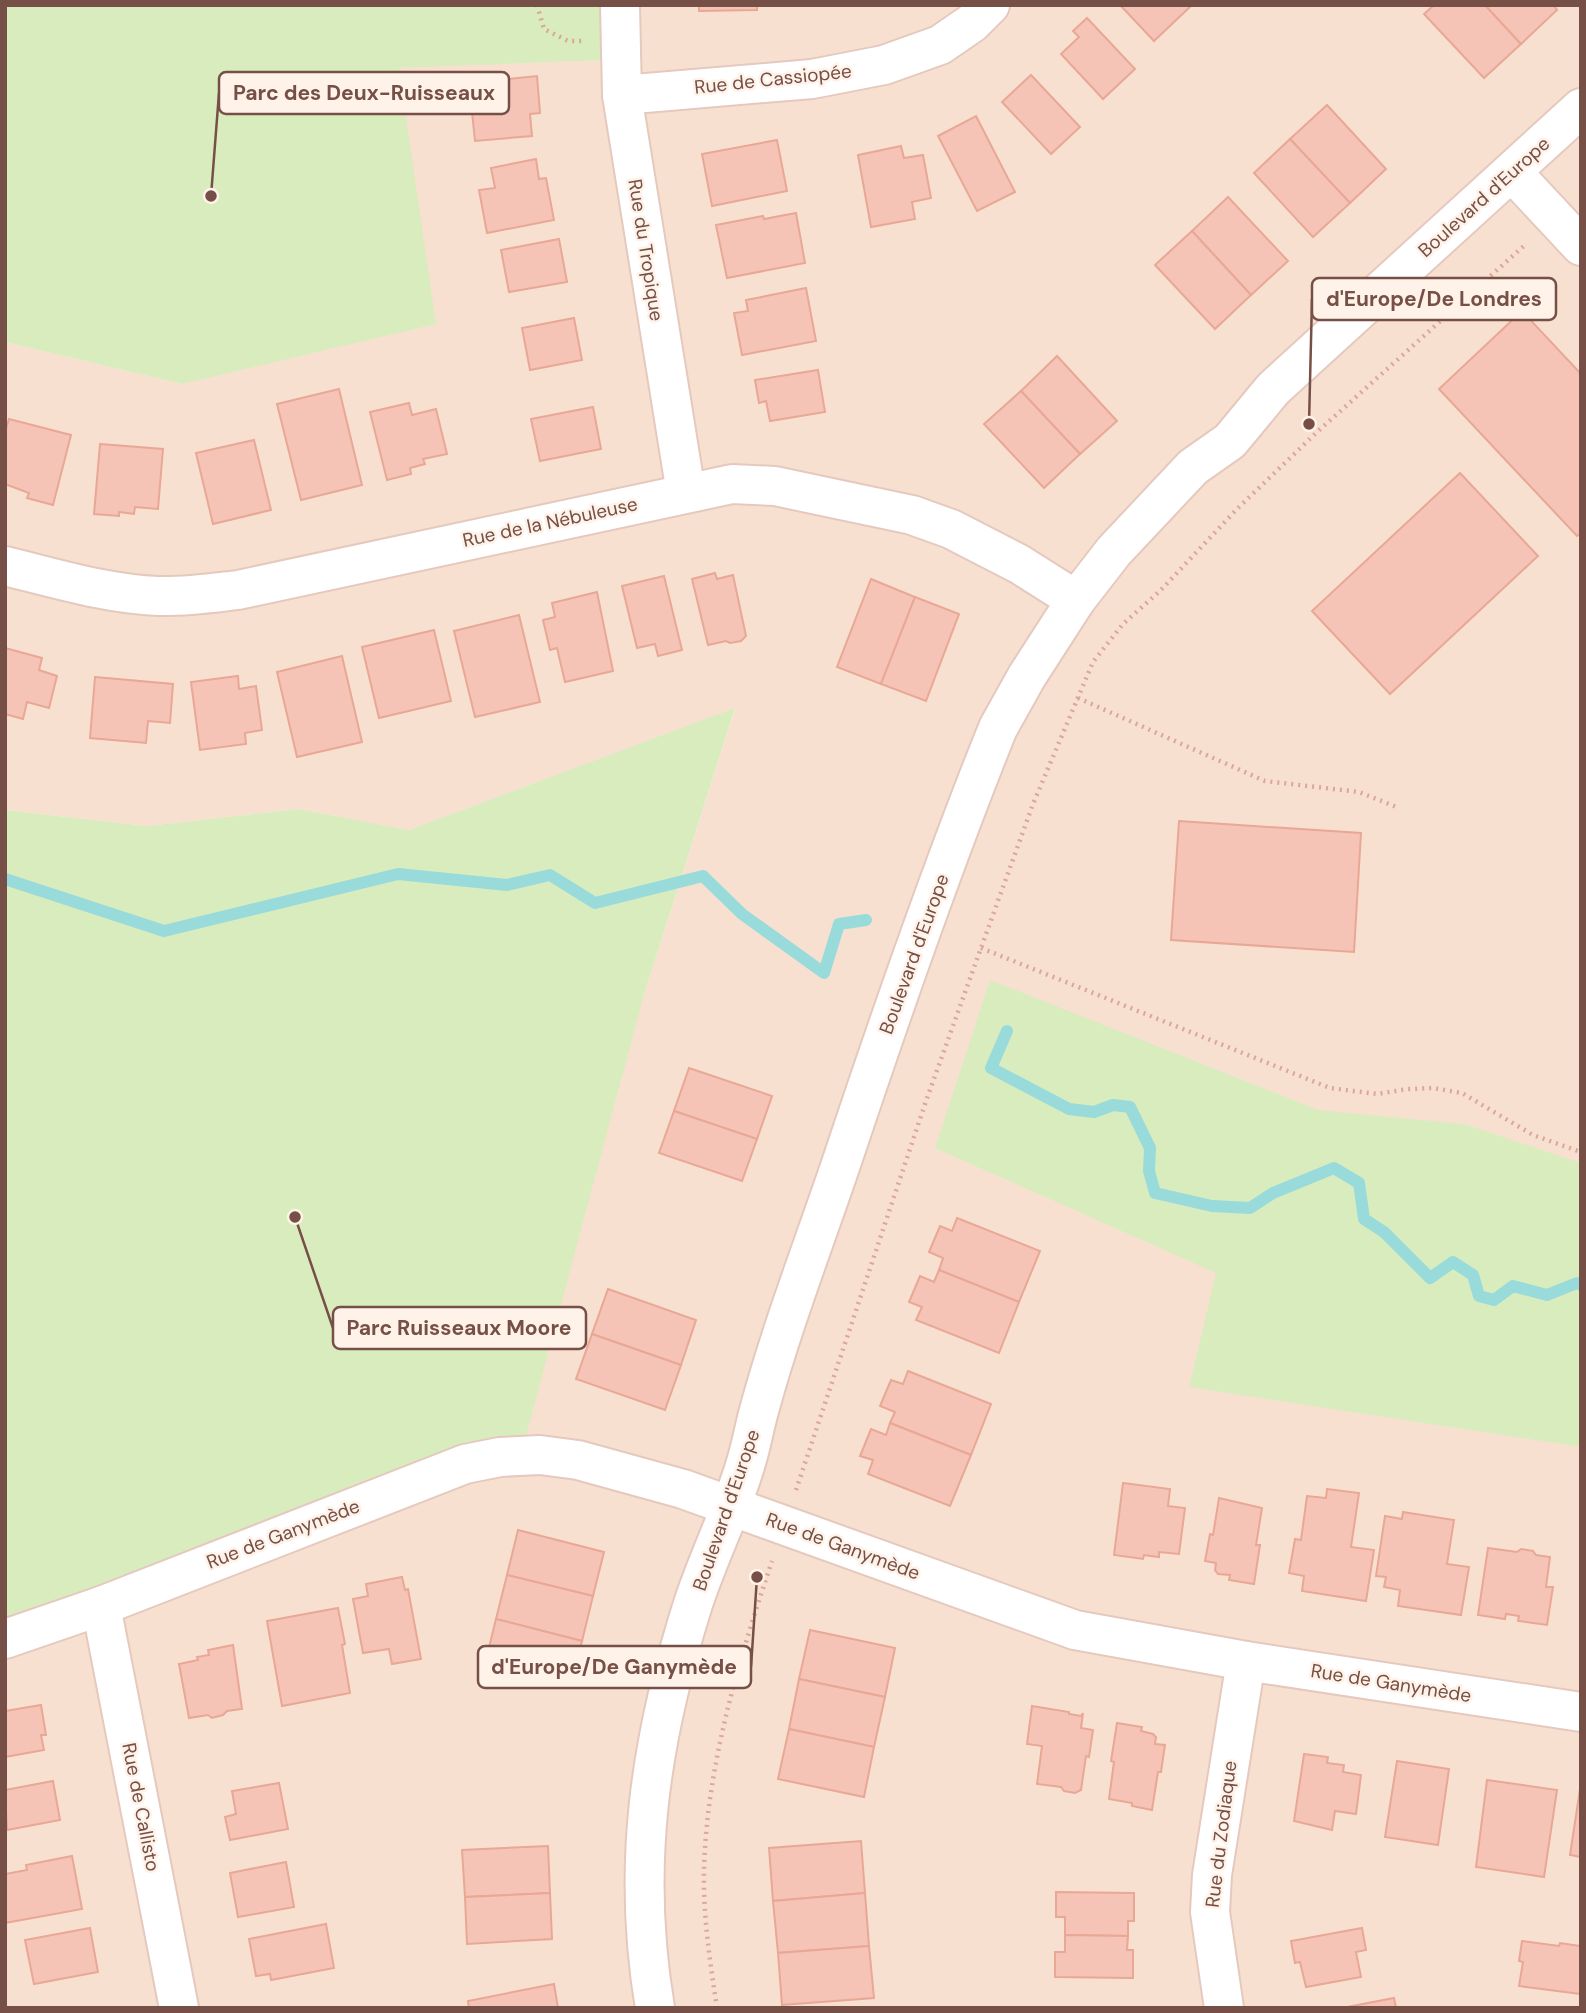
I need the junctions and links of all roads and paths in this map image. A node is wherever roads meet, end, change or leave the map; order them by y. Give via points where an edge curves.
1 (537, 5) edge
2 (620, 5) edge
3 (990, 5) edge
4 (588, 41) dead end
5 (622, 95) junction
6 (1581, 108) edge
7 (1512, 172) junction
8 (1556, 218) junction
9 (1581, 246) edge
10 (686, 493) junction
11 (5, 566) edge
12 (1076, 600) junction
13 (1078, 698) junction
14 (1399, 808) dead end
15 (981, 948) junction
16 (1581, 1152) edge
17 (730, 1505) junction
18 (785, 1524) junction
19 (101, 1606) junction
20 (5, 1639) edge
21 (1246, 1661) junction
22 (1581, 1712) edge
23 (179, 2008) edge
24 (655, 2008) edge
25 (717, 2008) edge
26 (1224, 2008) edge

1 - 4 path via 544,29 568,41
2 - 5 street, Rue du Tropique
3 - 5 street, Rue de Cassiopée via 940,46 884,65 812,79
5 - 10 street, Rue du Tropique
6 - 7 street, Boulevard d'Europe
7 - 8 street
7 - 12 street, Boulevard d'Europe via 1273,389 1230,441 1194,467 1114,551
8 - 9 street
8 - 13 path via 1316,433 1122,624 1093,662
10 - 11 street, Rue de la Nébuleuse via 201,595 158,596 102,589
10 - 12 street, Rue de la Nébuleuse via 732,484 775,486 912,515 951,529 1019,564
12 - 17 street, Boulevard d'Europe via 998,728 976,783 868,1082
13 - 14 path via 1265,781 1359,792
13 - 15 path via 1033,804
15 - 16 path via 1330,1088 1377,1094 1408,1088 1462,1093 1533,1135
15 - 18 path
17 - 18 street, Rue de Ganymède
17 - 19 street, Rue de Ganymède via 578,1460 540,1455 500,1457 428,1477
17 - 24 street, Boulevard d'Europe via 694,1604 654,1753 643,1868 644,1928
18 - 21 street, Rue de Ganymède via 1075,1630
18 - 25 path via 752,1621 711,1791 705,1923
19 - 20 street, Rue de Ganymède
19 - 23 street, Rue de Callisto
21 - 22 street, Rue de Ganymède
21 - 26 street, Rue du Zodiaque via 1212,1875 1210,1912

